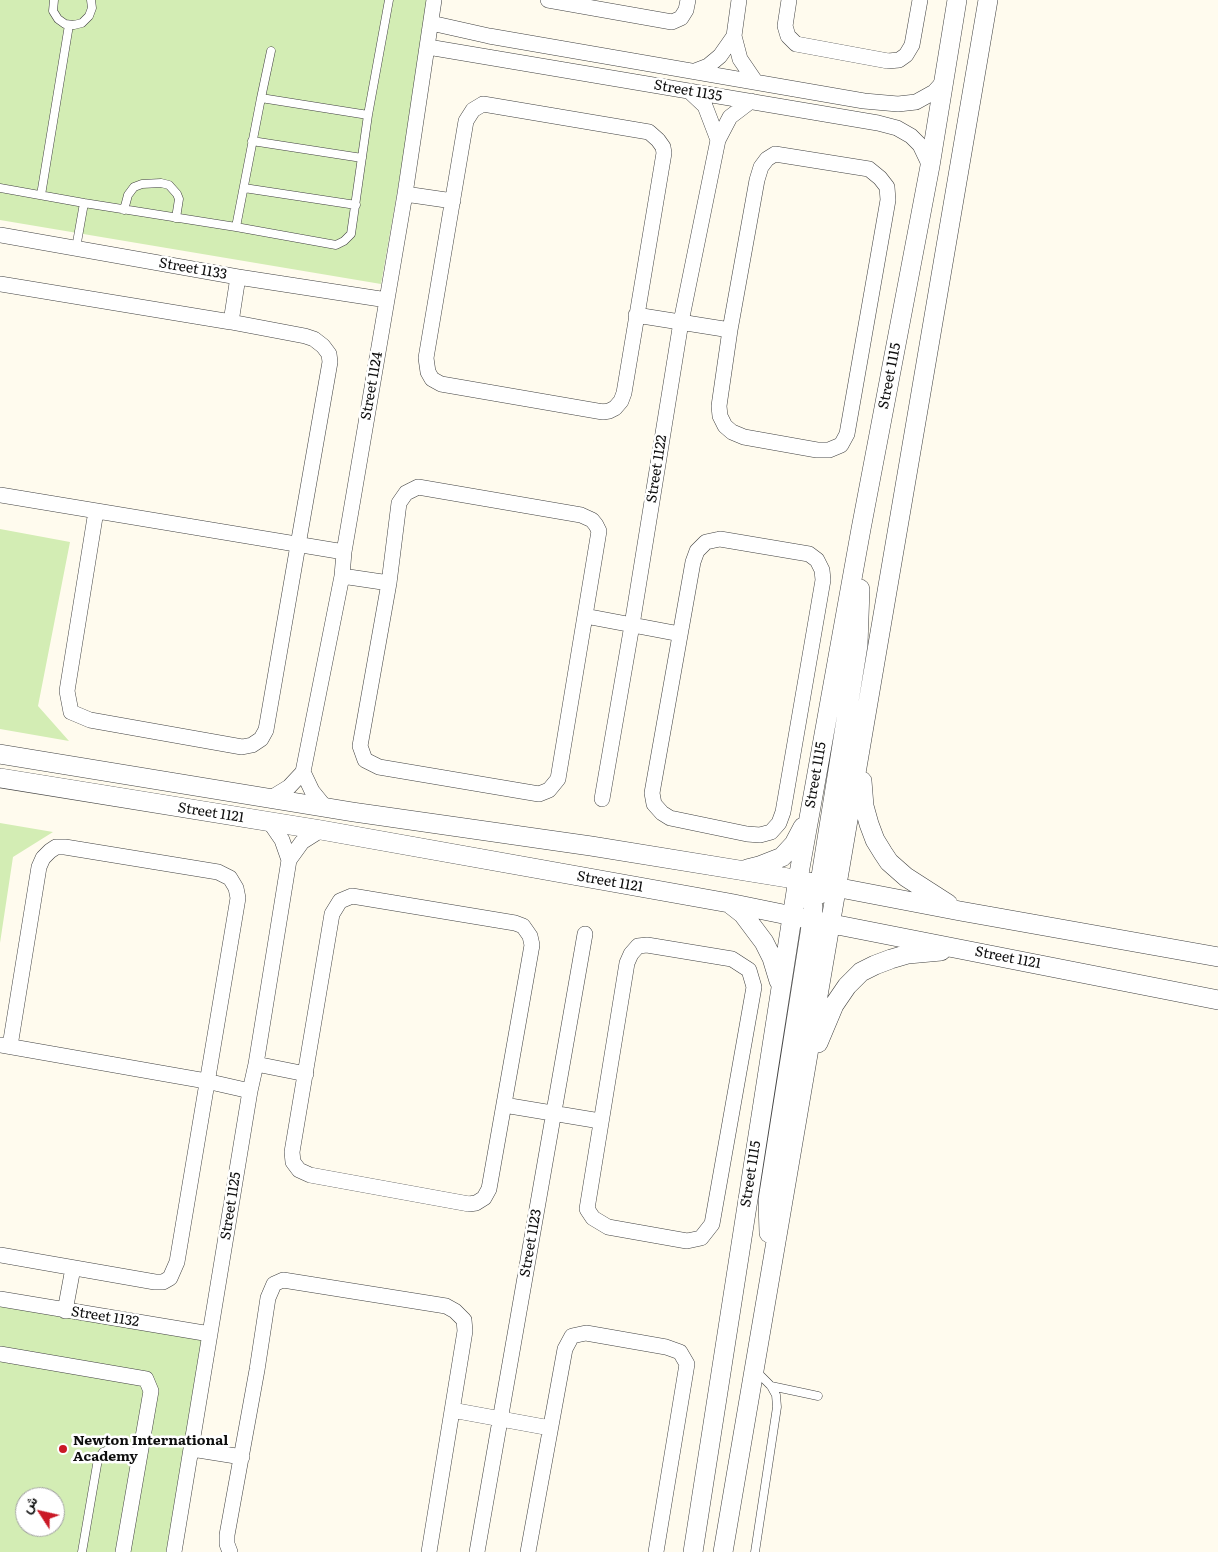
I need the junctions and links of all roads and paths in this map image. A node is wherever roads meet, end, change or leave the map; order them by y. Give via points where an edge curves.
1 (54, 0) edge
2 (91, 0) edge
3 (389, 0) edge
4 (434, 0) edge
5 (548, 0) edge
6 (688, 0) edge
7 (739, 0) edge
8 (789, 0) edge
9 (920, 0) edge
10 (957, 0) edge
11 (988, 0) edge
12 (431, 23) junction
13 (69, 25) junction
14 (734, 36) junction
15 (428, 47) junction
16 (271, 51) dead end
17 (695, 71) junction
18 (755, 81) junction
19 (943, 82) junction
20 (688, 91) junction
21 (261, 98) junction
22 (751, 102) junction
23 (368, 115) junction
24 (718, 140) junction
25 (252, 141) junction
26 (362, 158) junction
27 (930, 166) junction
28 (0, 188) edge
29 (244, 188) junction
30 (405, 194) junction
31 (41, 195) junction
32 (453, 201) junction
33 (84, 203) junction
34 (356, 205) junction
35 (124, 210) junction
36 (176, 218) junction
37 (236, 227) junction
38 (0, 235) edge
39 (76, 248) junction
40 (238, 277) junction
41 (0, 284) edge
42 (387, 300) junction
43 (636, 315) junction
44 (232, 322) junction
45 (681, 322) junction
46 (730, 330) junction
47 (0, 495) edge
48 (96, 511) junction
49 (861, 529) junction
50 (298, 545) junction
51 (344, 552) junction
52 (342, 576) junction
53 (389, 583) junction
54 (585, 616) junction
55 (632, 625) junction
56 (680, 634) junction
57 (860, 752) junction
58 (0, 754) edge
59 (303, 772) junction
60 (0, 778) edge
61 (272, 798) junction
62 (602, 799) dead end
63 (325, 807) junction
64 (811, 807) junction
65 (269, 821) junction
66 (321, 830) junction
67 (289, 860) junction
68 (740, 870) junction
69 (798, 879) junction
70 (828, 885) junction
71 (730, 903) junction
72 (960, 911) junction
73 (792, 916) junction
74 (821, 922) junction
75 (585, 934) dead end
76 (960, 949) junction
77 (1218, 957) edge
78 (781, 987) junction
79 (1218, 1000) edge
80 (5, 1045) edge
81 (256, 1064) junction
82 (306, 1074) junction
83 (805, 1077) junction
84 (206, 1081) junction
85 (250, 1091) junction
86 (504, 1105) junction
87 (553, 1113) junction
88 (600, 1121) junction
89 (0, 1255) edge
90 (73, 1268) junction
91 (770, 1278) junction
92 (0, 1299) edge
93 (65, 1311) junction
94 (210, 1334) junction
95 (0, 1354) edge
96 (754, 1369) junction
97 (771, 1386) junction
98 (818, 1396) dead end
99 (452, 1410) junction
100 (501, 1418) junction
101 (550, 1428) junction
102 (192, 1449) junction
103 (140, 1452) junction
104 (242, 1457) junction
105 (82, 1552) edge
106 (123, 1552) edge
107 (174, 1552) edge
108 (230, 1552) edge
109 (429, 1552) edge
110 (477, 1552) edge
111 (528, 1552) edge
112 (656, 1552) edge
113 (693, 1552) edge
114 (723, 1552) edge
115 (754, 1552) edge

1 - 13 lane via 55,15
2 - 13 lane via 89,16 78,24
3 - 23 lane
4 - 12 street, Street 1124
5 - 6 street via 672,22 681,18
7 - 14 street
8 - 9 street via 785,26 788,36 796,44 888,61 899,60 912,45
10 - 19 street, Street 1115
11 - 57 street
12 - 15 street, Street 1124
12 - 17 street, Street 1135
13 - 31 lane
14 - 17 street via 720,56
14 - 18 street via 740,59
15 - 20 street, Street 1135
15 - 30 street, Street 1124
16 - 21 lane
17 - 18 street, Street 1135
18 - 19 street, Street 1135 via 898,104 927,97
19 - 27 street, Street 1115
20 - 22 street, Street 1135
20 - 24 street via 705,106
21 - 23 lane
21 - 25 lane
22 - 24 street, Street 1122 via 730,118
22 - 27 street, Street 1135 via 897,128 920,145
23 - 26 lane
24 - 45 street, Street 1122
25 - 26 lane
25 - 29 lane
26 - 34 lane
27 - 49 street, Street 1115
28 - 31 lane
29 - 34 lane
29 - 37 lane
30 - 32 street
30 - 42 street, Street 1124
31 - 33 lane
32 - 43 street via 466,122 473,110 483,104 648,132 658,140 664,153
32 - 43 street via 426,358 432,379 441,384 609,411 621,401 624,393
33 - 35 lane
33 - 39 lane
34 - 37 lane via 351,234 336,245
35 - 36 lane
35 - 36 lane via 134,186 162,183 169,185 177,194
36 - 37 lane
38 - 39 street, Street 1133
39 - 40 street, Street 1133
40 - 42 street, Street 1133
40 - 44 street
41 - 44 street
42 - 51 street, Street 1124
43 - 45 street
44 - 50 street via 314,339 329,354
45 - 46 street
45 - 55 street, Street 1122
46 - 46 street via 757,180 768,158 775,154 860,167 870,169 880,178 887,188 888,200 847,434 840,445 829,450 816,450 744,437 724,426 719,406
47 - 48 street
48 - 50 street
48 - 50 street via 67,691 71,712 90,720 242,747 261,739 266,730
49 - 64 street, Street 1115
49 - 70 street via 858,645
50 - 51 street
51 - 52 street, Street 1124
52 - 53 street
52 - 59 street, Street 1124
53 - 54 street via 399,503 406,493 418,487 581,515 592,520 599,531
53 - 54 street via 360,746 366,760 379,767 539,794 549,790 558,779
54 - 55 street
55 - 56 street
55 - 62 street, Street 1122
56 - 56 street via 693,562 697,551 706,542 720,539 801,552 818,560 823,580 783,812 771,832 747,834 678,821 662,814 654,804 652,793
57 - 70 street
57 - 72 street via 864,806 875,840 883,853 906,877
58 - 61 street, Street 1121
59 - 61 street
59 - 63 street
60 - 65 street, Street 1121
61 - 63 street, Street 1121
63 - 68 street, Street 1121
64 - 68 street via 794,844 782,857
64 - 69 street, Street 1115
65 - 66 street, Street 1121
65 - 67 street via 282,840
66 - 67 street, Street 1125 via 302,842
66 - 71 street, Street 1121
67 - 81 street, Street 1125
68 - 69 street, Street 1121
69 - 70 street, Street 1121
69 - 73 street, Street 1115
69 - 74 street
70 - 72 street, Street 1121
70 - 74 street via 818,895
71 - 73 street, Street 1121
71 - 78 street via 764,942
72 - 77 street, Street 1121
73 - 74 street, Street 1121
73 - 78 street, Street 1115
74 - 76 street, Street 1121
74 - 83 street
74 - 91 street via 768,1200
75 - 87 street, Street 1123
76 - 79 street, Street 1121
76 - 83 street via 908,954 861,972 834,1005
78 - 113 street, Street 1115
80 - 84 street
80 - 84 street via 38,867 50,851 65,847 218,872 230,878 238,898
81 - 82 street
81 - 85 street, Street 1125
82 - 86 street via 291,1157 300,1170 310,1175 469,1204 481,1200 489,1189
82 - 86 street via 332,914 340,901 348,896 357,896 515,923 528,931 532,945
83 - 91 street
84 - 85 street
84 - 90 street via 177,1262 170,1278 155,1282
85 - 94 street, Street 1125
86 - 87 street
87 - 88 street
87 - 100 street, Street 1123
88 - 88 street via 627,963 638,946 657,946 732,959 749,970 754,986 719,1186 712,1224 701,1238 687,1241 608,1227 593,1218 587,1209
89 - 90 street
90 - 93 street
91 - 96 street
92 - 93 street, Street 1132
93 - 94 street, Street 1132
94 - 102 street, Street 1125
95 - 103 street via 146,1379 151,1391
96 - 97 lane
96 - 114 street
97 - 98 lane
97 - 115 lane via 777,1407
99 - 100 street
99 - 104 street via 465,1331 464,1320 455,1311 446,1306 283,1280 274,1284 269,1292
99 - 109 street
100 - 101 street
100 - 110 street, Street 1123
101 - 111 street
101 - 112 street via 565,1349 572,1336 586,1333 666,1346 680,1352 687,1364
102 - 104 street
102 - 107 street, Street 1125
103 - 105 lane via 110,1449 98,1459
103 - 106 street
104 - 108 street via 227,1535

